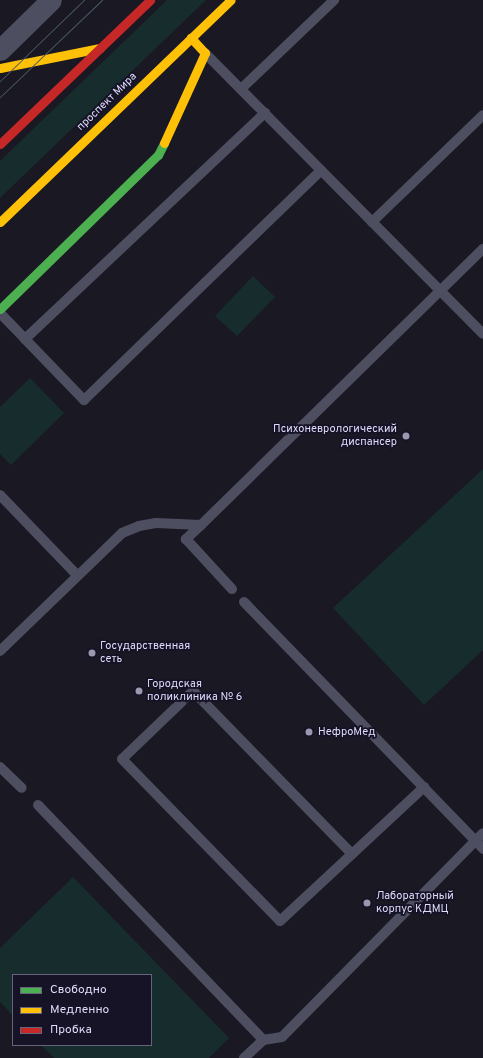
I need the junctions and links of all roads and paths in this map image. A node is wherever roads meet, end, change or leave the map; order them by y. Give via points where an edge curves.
1 (51, 0) edge
2 (150, 0) edge
3 (231, 0) edge
4 (334, 0) edge
5 (191, 38) junction
6 (100, 48) junction
7 (0, 50) edge
8 (205, 53) junction
9 (0, 68) edge
10 (241, 89) junction
11 (265, 113) junction
12 (483, 115) edge
13 (0, 144) edge
14 (321, 170) junction
15 (0, 222) edge
16 (372, 222) junction
17 (483, 249) edge
18 (440, 290) junction
19 (0, 309) edge
20 (0, 312) edge
21 (483, 334) edge
22 (25, 339) junction
23 (0, 495) edge
24 (201, 525) junction
25 (77, 575) junction
26 (232, 589) dead end
27 (244, 602) dead end
28 (0, 652) edge
29 (0, 766) edge
30 (424, 787) junction
31 (22, 788) dead end
32 (38, 805) dead end
33 (483, 833) edge
34 (475, 841) junction
35 (483, 849) edge
36 (352, 854) junction
37 (263, 1040) junction
38 (244, 1058) edge

1 - 7 street
2 - 6 main road
3 - 5 main road, проспект Мира
4 - 10 lane
5 - 8 main road
5 - 15 main road, проспект Мира
6 - 9 main road
6 - 13 main road
8 - 10 lane
8 - 19 main road via 158,155
10 - 11 lane
11 - 14 lane
11 - 22 lane
12 - 16 lane
14 - 16 lane
14 - 22 lane via 84,400
16 - 18 lane
17 - 18 lane
18 - 21 lane
18 - 24 lane
20 - 22 lane
23 - 25 lane
24 - 25 lane via 176,522 139,526 122,533
24 - 26 lane via 186,539
25 - 28 lane
27 - 30 lane
29 - 31 lane
30 - 34 lane
30 - 36 lane
32 - 37 lane
33 - 34 lane
34 - 35 lane
34 - 37 lane via 282,1038
36 - 36 lane via 280,921 122,759 193,690
37 - 38 lane

